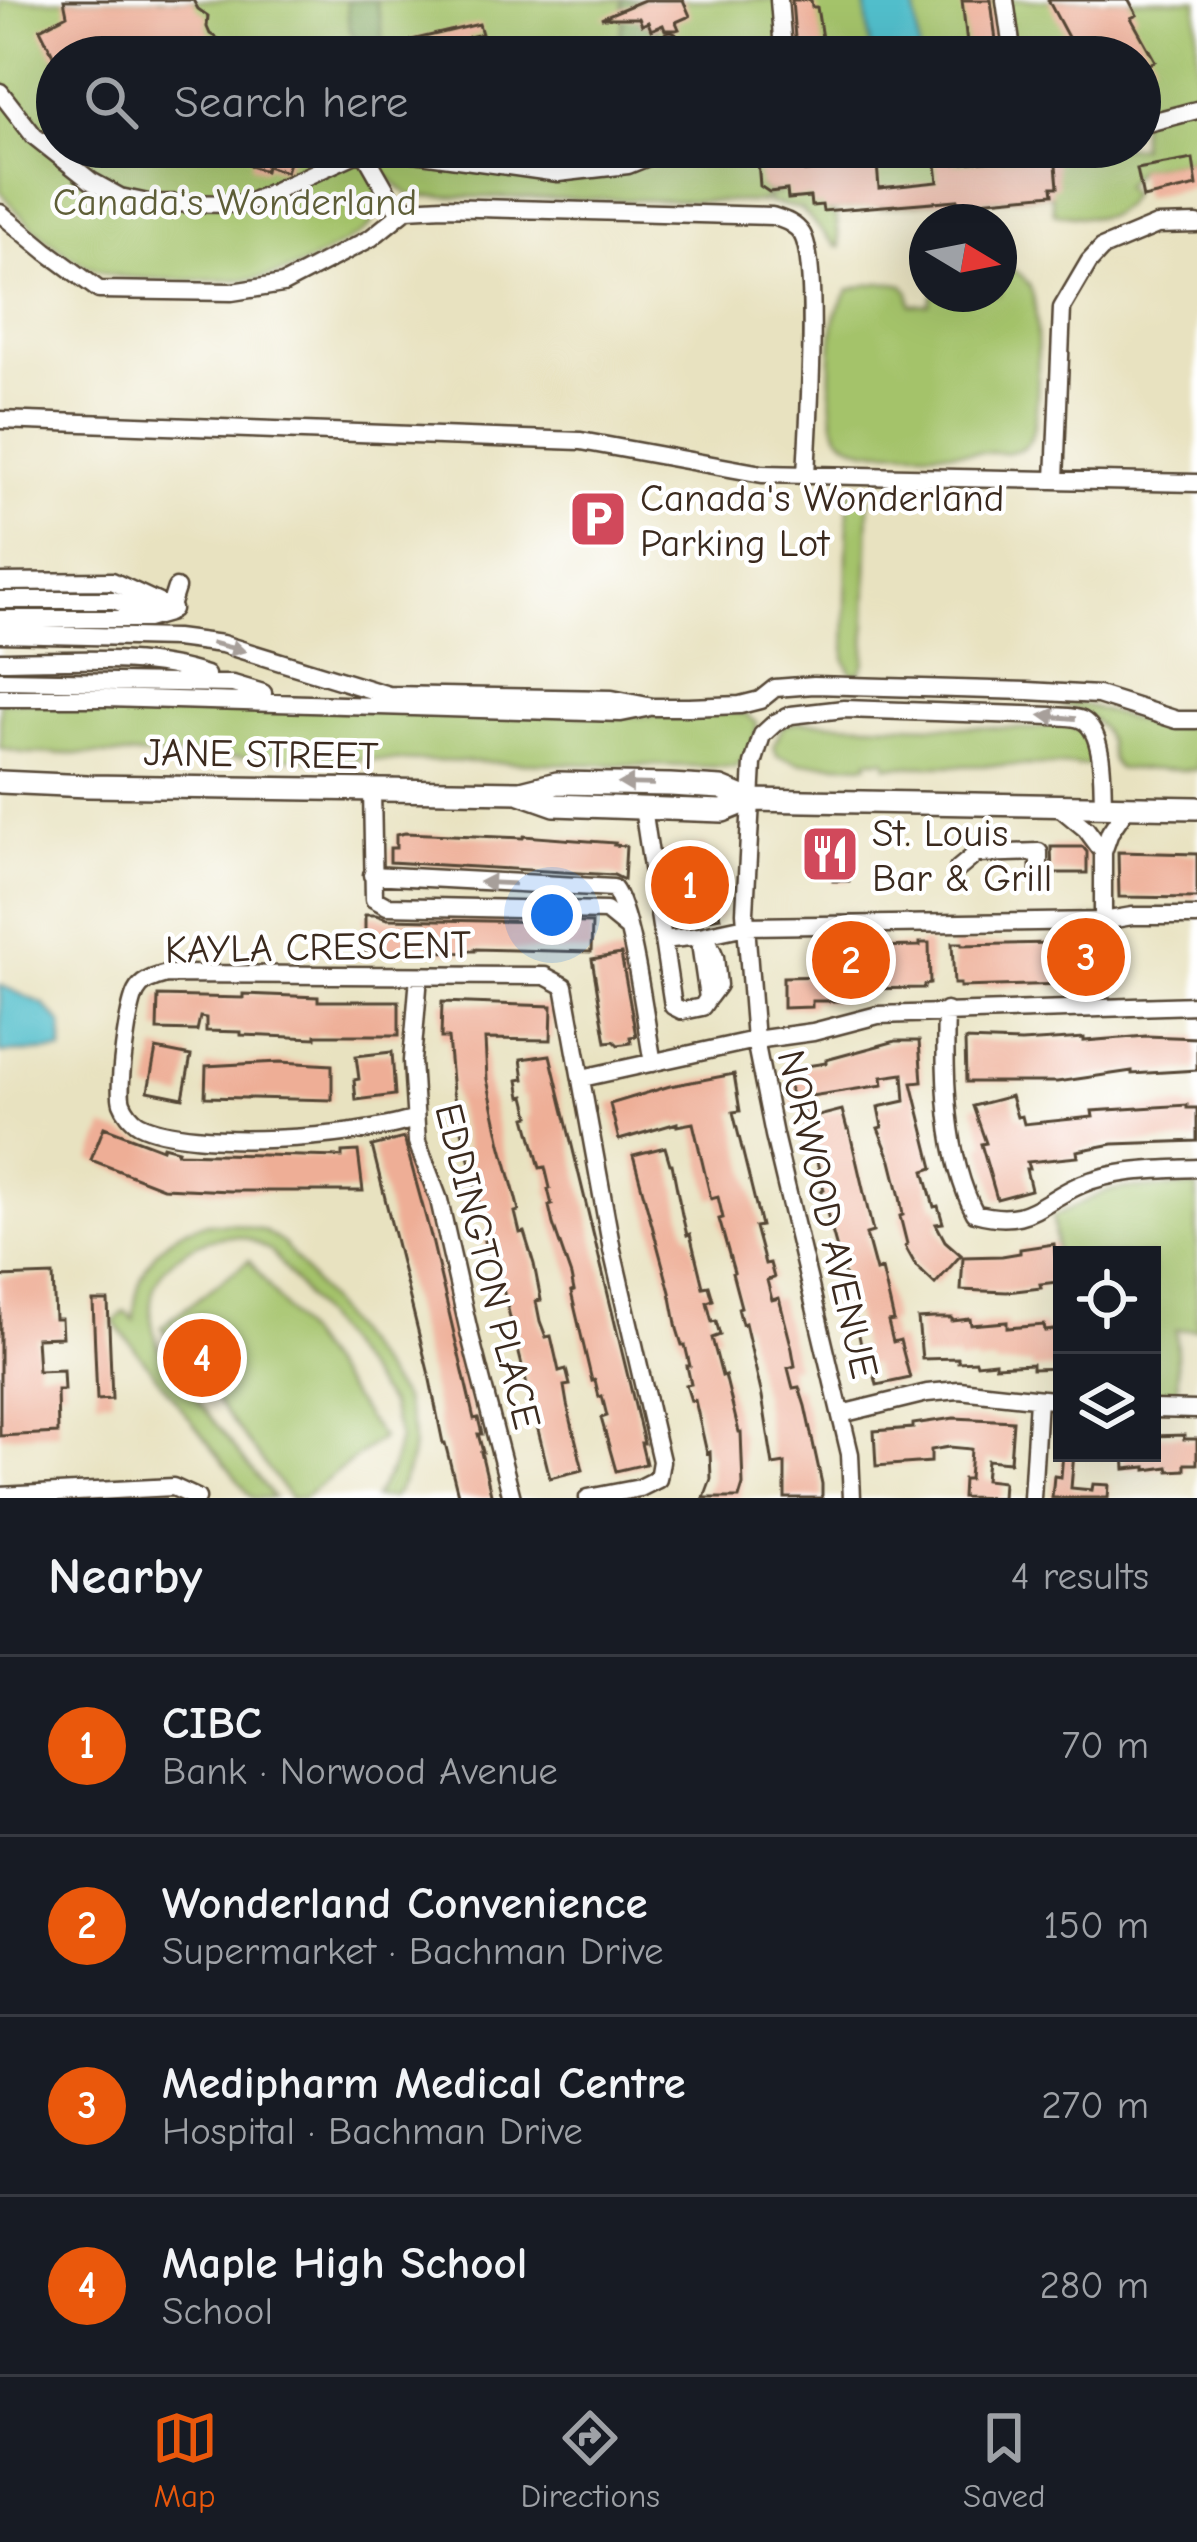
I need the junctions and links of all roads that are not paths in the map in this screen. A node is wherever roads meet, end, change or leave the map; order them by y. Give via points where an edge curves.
1 (779, 0) edge
2 (1005, 0) edge
3 (782, 36) edge
4 (1010, 36) edge
5 (0, 92) edge
6 (1197, 110) edge
7 (1161, 119) edge
8 (36, 136) edge
9 (75, 168) edge
10 (324, 168) edge
11 (374, 168) edge
12 (523, 168) edge
13 (602, 168) edge
14 (0, 213) edge
15 (400, 213) junction
16 (1197, 224) edge
17 (0, 421) edge
18 (806, 475) junction
19 (1054, 480) junction
20 (1197, 483) edge
21 (0, 582) edge
22 (176, 588) dead end
23 (0, 596) edge
24 (157, 614) junction
25 (0, 627) edge
26 (176, 638) junction
27 (0, 661) edge
28 (233, 683) junction
29 (0, 684) edge
30 (263, 693) junction
31 (764, 696) junction
32 (0, 698) edge
33 (298, 704) junction
34 (653, 707) junction
35 (786, 718) junction
36 (1197, 720) edge
37 (0, 782) edge
38 (372, 790) junction
39 (521, 793) junction
40 (750, 800) junction
41 (1058, 806) junction
42 (1103, 806) junction
43 (1127, 806) junction
44 (644, 808) junction
45 (1197, 808) edge
46 (1103, 852) junction
47 (958, 869) dead end
48 (372, 875) junction
49 (1039, 880) dead end
50 (1197, 916) edge
51 (1103, 921) junction
52 (746, 926) junction
53 (627, 928) junction
54 (702, 935) junction
55 (663, 940) junction
56 (419, 976) junction
57 (1197, 1005) edge
58 (946, 1011) junction
59 (755, 1040) junction
60 (652, 1063) junction
61 (582, 1078) junction
62 (416, 1119) junction
63 (1197, 1168) edge
64 (1037, 1399) junction
65 (1053, 1400) edge
66 (1161, 1408) edge
67 (1197, 1410) edge
68 (842, 1414) junction
69 (0, 1496) edge
70 (197, 1498) edge
71 (512, 1498) edge
72 (588, 1498) edge
73 (852, 1498) edge
74 (1031, 1498) edge

1 - 3 street
2 - 4 street
5 - 8 street
6 - 7 street
9 - 10 street via 138,202 246,204
11 - 15 street
12 - 13 street
14 - 15 street via 99,290 232,292 283,284 371,238
15 - 18 street via 716,213 795,224 809,249
16 - 19 street via 1157,225 1102,248 1062,308
17 - 18 street via 581,441
18 - 19 street
19 - 20 street
21 - 24 street via 112,581
22 - 24 street
23 - 24 street via 113,592
24 - 25 street
25 - 26 street
25 - 26 street via 112,627
26 - 27 street via 112,653
26 -> 34 street via 222,644 388,695 613,699
27 - 28 street
28 - 29 street
28 - 30 street
29 - 30 street
30 - 33 street
31 - 34 street via 740,705
31 - 35 street
31 - 36 street via 814,685 1098,695
32 - 33 street
33 - 34 street via 621,713
35 - 40 street, NORWOOD AVENUE via 762,735
42 -> 35 street via 1094,731 1080,719 844,709
37 - 38 main road, JANE STREET
38 - 39 main road, JANE STREET
38 - 48 street
40 -> 39 main road, JANE STREET via 722,788 670,785 557,783
39 - 44 main road, JANE STREET via 555,806
40 - 41 main road, JANE STREET
40 - 44 main road, JANE STREET via 723,811
40 - 52 street, NORWOOD AVENUE
41 - 42 main road, JANE STREET
41 - 46 street
42 - 43 main road, JANE STREET
43 - 45 main road, JANE STREET
43 - 46 street
44 - 55 street
46 - 51 street
47 - 49 street via 976,854 1039,852
53 -> 48 street via 613,888
48 - 53 street via 374,899 387,906 606,911
50 - 51 street
51 - 52 street
52 - 54 street
52 - 59 street, NORWOOD AVENUE
53 - 60 street
54 - 55 street
54 - 55 street via 708,998 683,1011 673,1006
56 - 61 street, KAYLA CRESCENT via 556,980 569,1002
56 - 62 street, EDDINGTON PLACE
56 - 62 street, KAYLA CRESCENT via 149,979 136,989 130,1014 121,1101 134,1122 220,1139 343,1134
57 - 58 street
58 - 59 street via 878,1015
58 - 63 street via 954,1149 975,1214 1018,1216 1116,1174
59 - 60 street
59 - 68 street, NORWOOD AVENUE
60 - 61 street
61 - 72 street, KAYLA CRESCENT via 662,1461 658,1479
62 - 71 street, EDDINGTON PLACE
64 - 65 street
64 - 68 street via 959,1390
64 - 74 street
66 - 67 street
68 - 73 street, NORWOOD AVENUE
69 - 70 street via 173,1487

